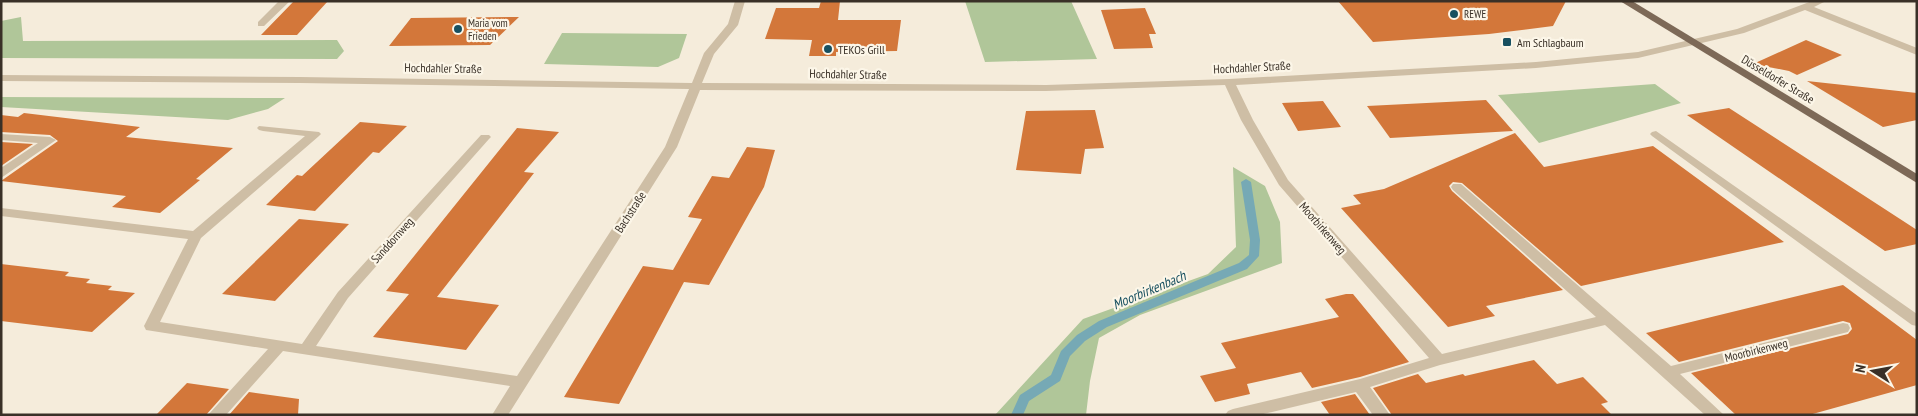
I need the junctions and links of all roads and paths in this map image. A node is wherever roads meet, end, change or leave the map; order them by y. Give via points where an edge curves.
1 (284, 1) edge
2 (740, 1) edge
3 (1624, 1) edge
4 (1821, 1) edge
5 (1806, 7) junction
6 (261, 24) dead end
7 (1692, 43) junction
8 (1917, 52) edge
9 (1, 78) edge
10 (1228, 82) junction
11 (696, 87) junction
12 (263, 128) dead end
13 (1656, 134) dead end
14 (1, 137) edge
15 (485, 137) dead end
16 (1, 174) edge
17 (1917, 179) edge
18 (1457, 187) dead end
19 (1, 212) edge
20 (196, 236) junction
21 (1608, 319) junction
22 (1917, 321) edge
23 (1843, 328) dead end
24 (280, 345) junction
25 (306, 349) junction
26 (1439, 360) junction
27 (1668, 372) junction
28 (521, 382) junction
29 (1360, 385) junction
30 (216, 415) edge
31 (500, 415) edge
32 (1233, 415) edge
33 (1382, 415) edge
34 (1716, 415) edge

1 - 6 street
2 - 11 street, Bachstraße via 733,25 709,53
3 - 7 main road, Düsseldorfer Straße
4 - 5 street
5 - 7 street
5 - 8 street
7 - 10 street, Hochdahler Straße via 1638,54 1536,66
7 - 17 main road, Düsseldorfer Straße
9 - 11 street, Hochdahler Straße
10 - 11 street, Hochdahler Straße via 1036,88
10 - 26 street, Moorbirkenweg via 1283,182
11 - 28 street, Bachstraße via 671,147
12 - 20 street via 315,134
13 - 22 street
14 - 16 street via 50,140
15 - 25 street, Sanddornweg via 343,295
18 - 21 street
19 - 20 street
20 - 24 street via 151,326
21 - 26 street
21 - 27 street
23 - 27 street, Moorbirkenweg
24 - 25 street
24 - 30 street
25 - 28 street
26 - 29 street
27 - 34 street
28 - 31 street, Bachstraße
29 - 32 street
29 - 33 street

